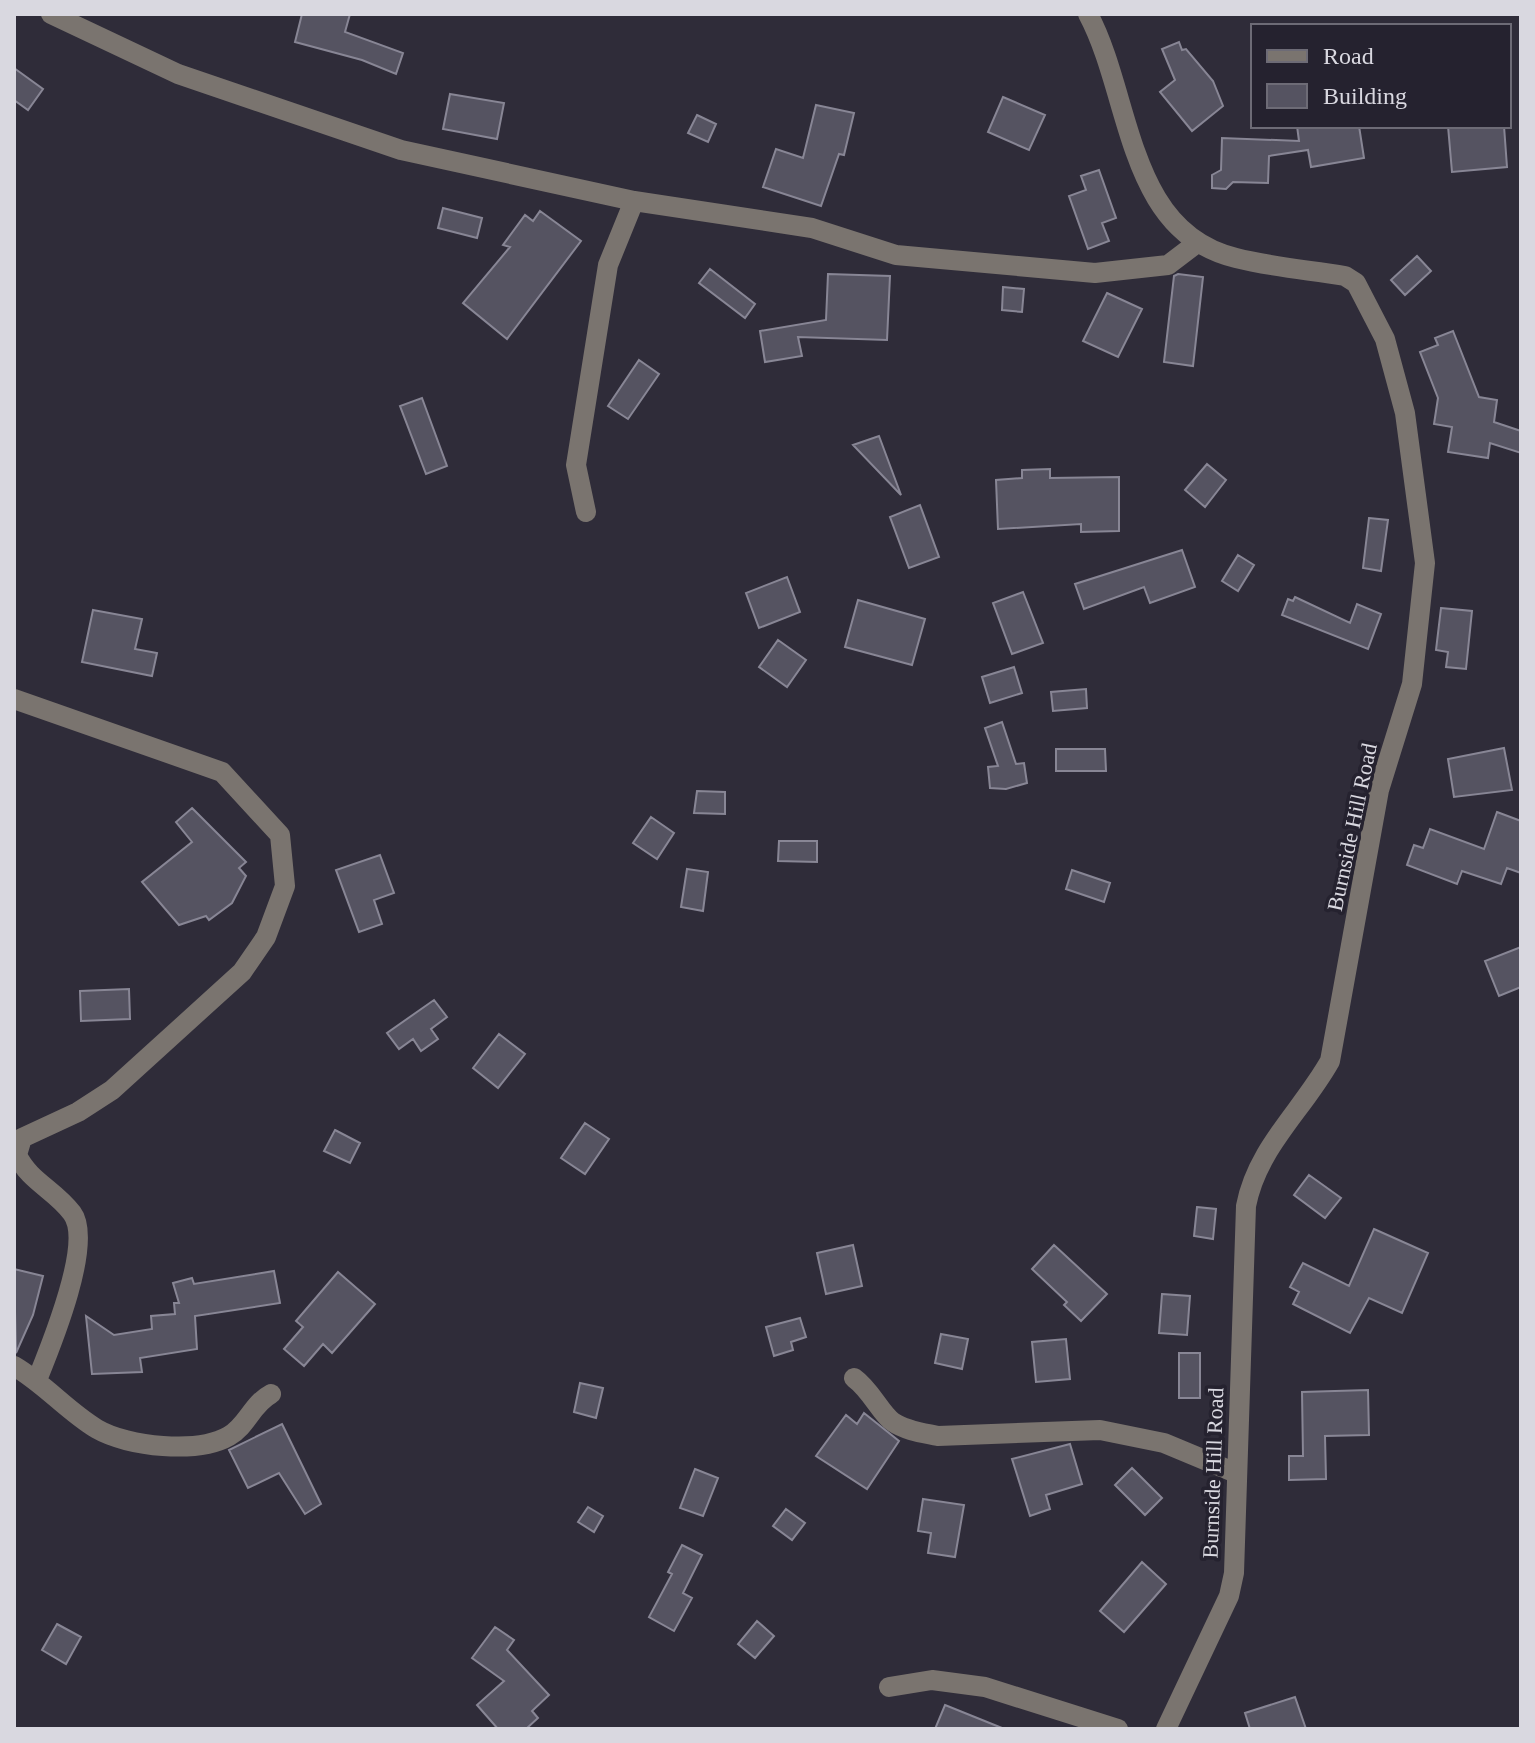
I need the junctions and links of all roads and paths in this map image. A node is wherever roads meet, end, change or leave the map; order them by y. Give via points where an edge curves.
1 (51, 14) edge
2 (1088, 14) edge
3 (634, 201) junction
4 (1197, 243) junction
5 (586, 512) dead end
6 (14, 699) edge
7 (14, 1366) edge
8 (854, 1378) dead end
9 (37, 1380) junction
10 (271, 1394) dead end
11 (1236, 1473) junction
12 (889, 1687) dead end
13 (1118, 1729) edge
14 (1166, 1729) edge

1 - 3 street via 178,74 401,150
2 - 4 street, Burnside Hill Road via 1157,205
3 - 4 street via 812,228 896,255 1095,273 1168,265
3 - 5 street via 608,265 576,465
4 - 11 street, Burnside Hill Road via 1234,258 1345,276 1356,283 1385,339 1405,413 1425,563 1412,684 1379,790 1330,1061 1250,1181
6 - 9 street via 222,772 280,835 285,886 266,937 242,972 112,1090 22,1138 17,1155 25,1172 75,1216 78,1247 56,1333
7 - 9 street
8 - 11 street via 891,1422 913,1431 938,1436 1100,1430 1164,1443
9 - 10 street via 98,1430 166,1447 210,1444 229,1436 258,1401
11 - 14 street, Burnside Hill Road via 1229,1596
12 - 13 street via 932,1680 985,1687

